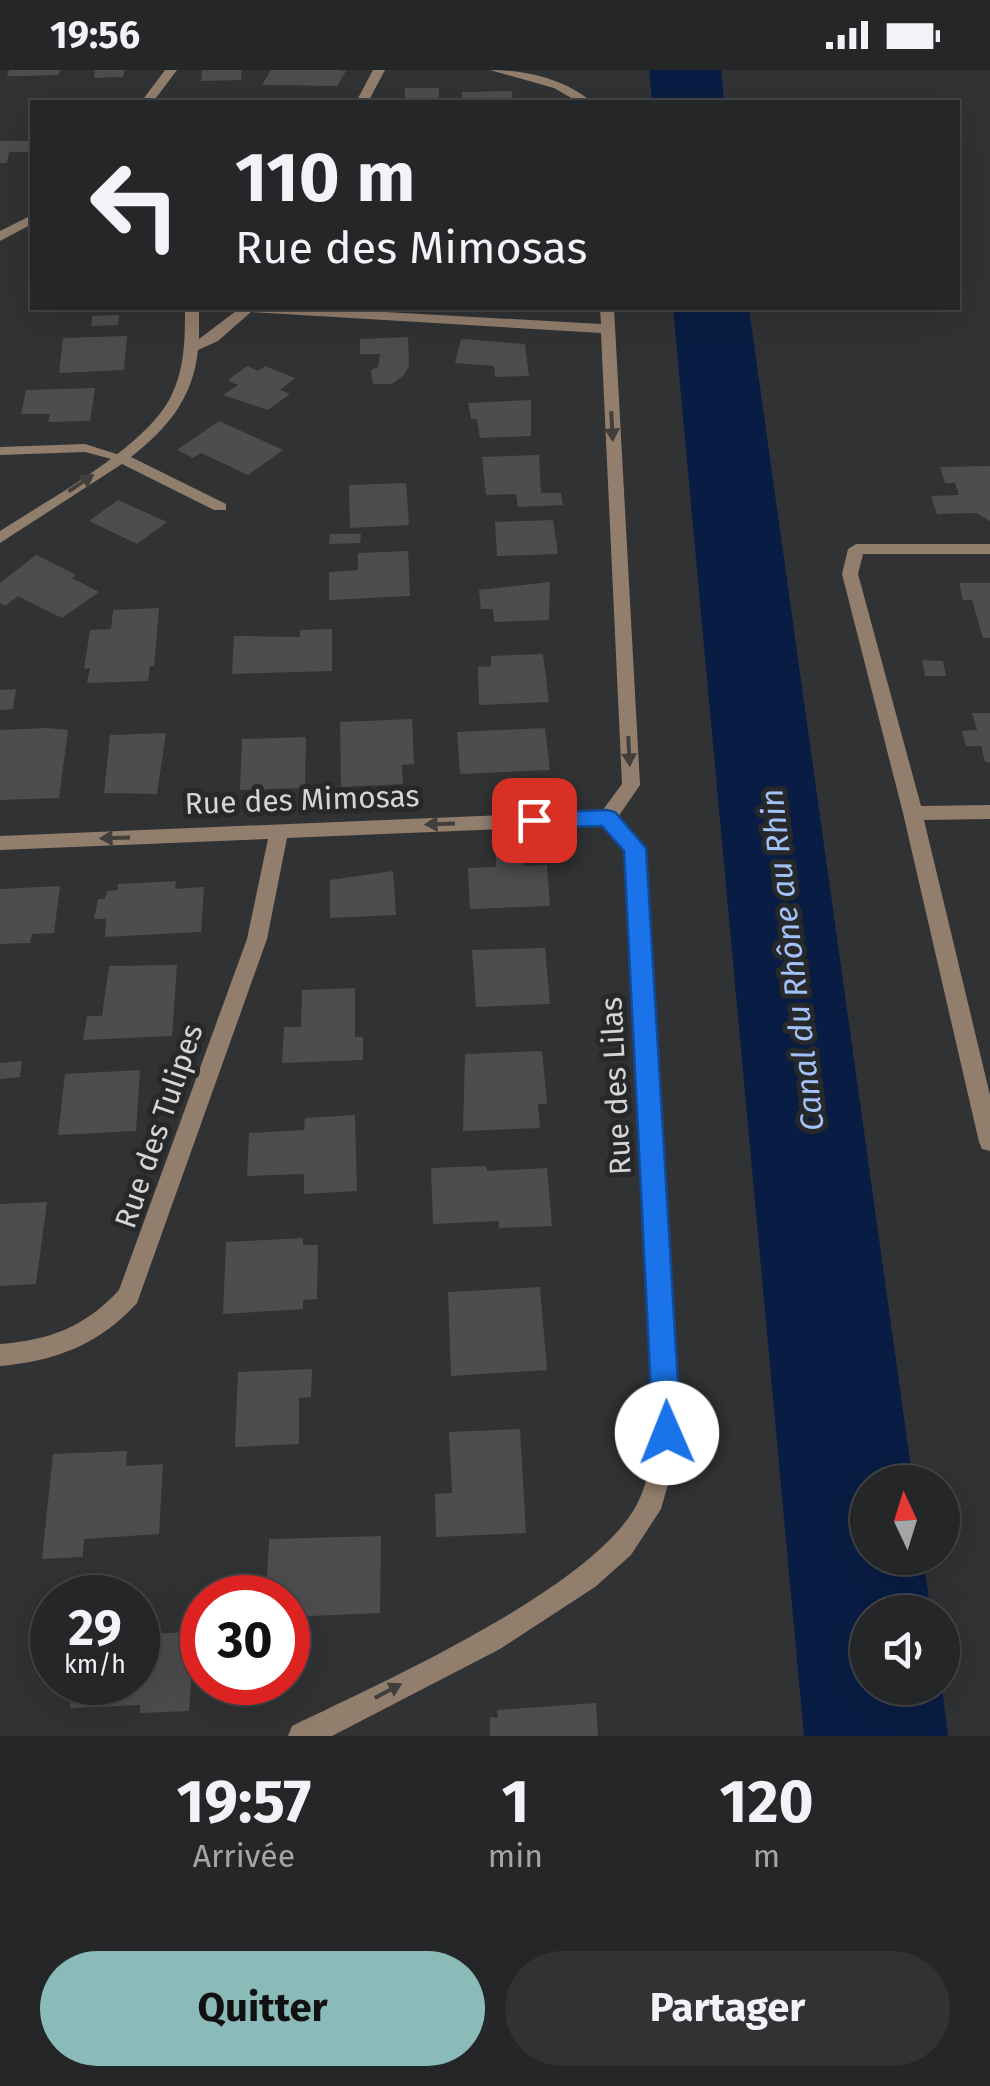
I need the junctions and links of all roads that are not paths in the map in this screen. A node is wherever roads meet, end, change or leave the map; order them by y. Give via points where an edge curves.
1 (171, 70) edge
2 (379, 70) edge
3 (496, 70) edge
4 (148, 100) edge
5 (363, 100) edge
6 (583, 100) edge
7 (29, 224) edge
8 (0, 237) edge
9 (192, 310) edge
10 (246, 310) edge
11 (282, 310) edge
12 (607, 310) edge
13 (607, 329) junction
14 (192, 347) junction
15 (0, 451) edge
16 (119, 457) junction
17 (220, 506) dead end
18 (0, 538) edge
19 (990, 548) edge
20 (990, 812) edge
21 (913, 813) junction
22 (607, 818) junction
23 (278, 831) junction
24 (0, 842) edge
25 (985, 1091) edge
26 (990, 1142) edge
27 (0, 1355) edge
28 (349, 1724) edge
29 (302, 1736) edge

1 - 4 street
2 - 5 street
3 - 6 street via 558,84
7 - 8 street
9 - 14 street
10 - 14 street
11 - 13 street
12 - 13 street
13 -> 22 street via 631,784
14 - 16 street via 174,407
15 - 16 lane via 85,448
16 - 17 street
18 -> 16 street
19 - 21 street via 856,550 850,574
20 - 21 street
21 - 25 street
22 -> 23 street, Rue des Mimosas
28 -> 22 street, Rue des Lilas via 563,1596 634,1532 656,1488 667,1395 635,848
23 -> 24 street, Rue des Mimosas
23 - 27 street, Rue des Tulipes via 257,938 129,1296 90,1335 64,1346
25 - 26 street
28 - 29 street, Rue des Lilas

